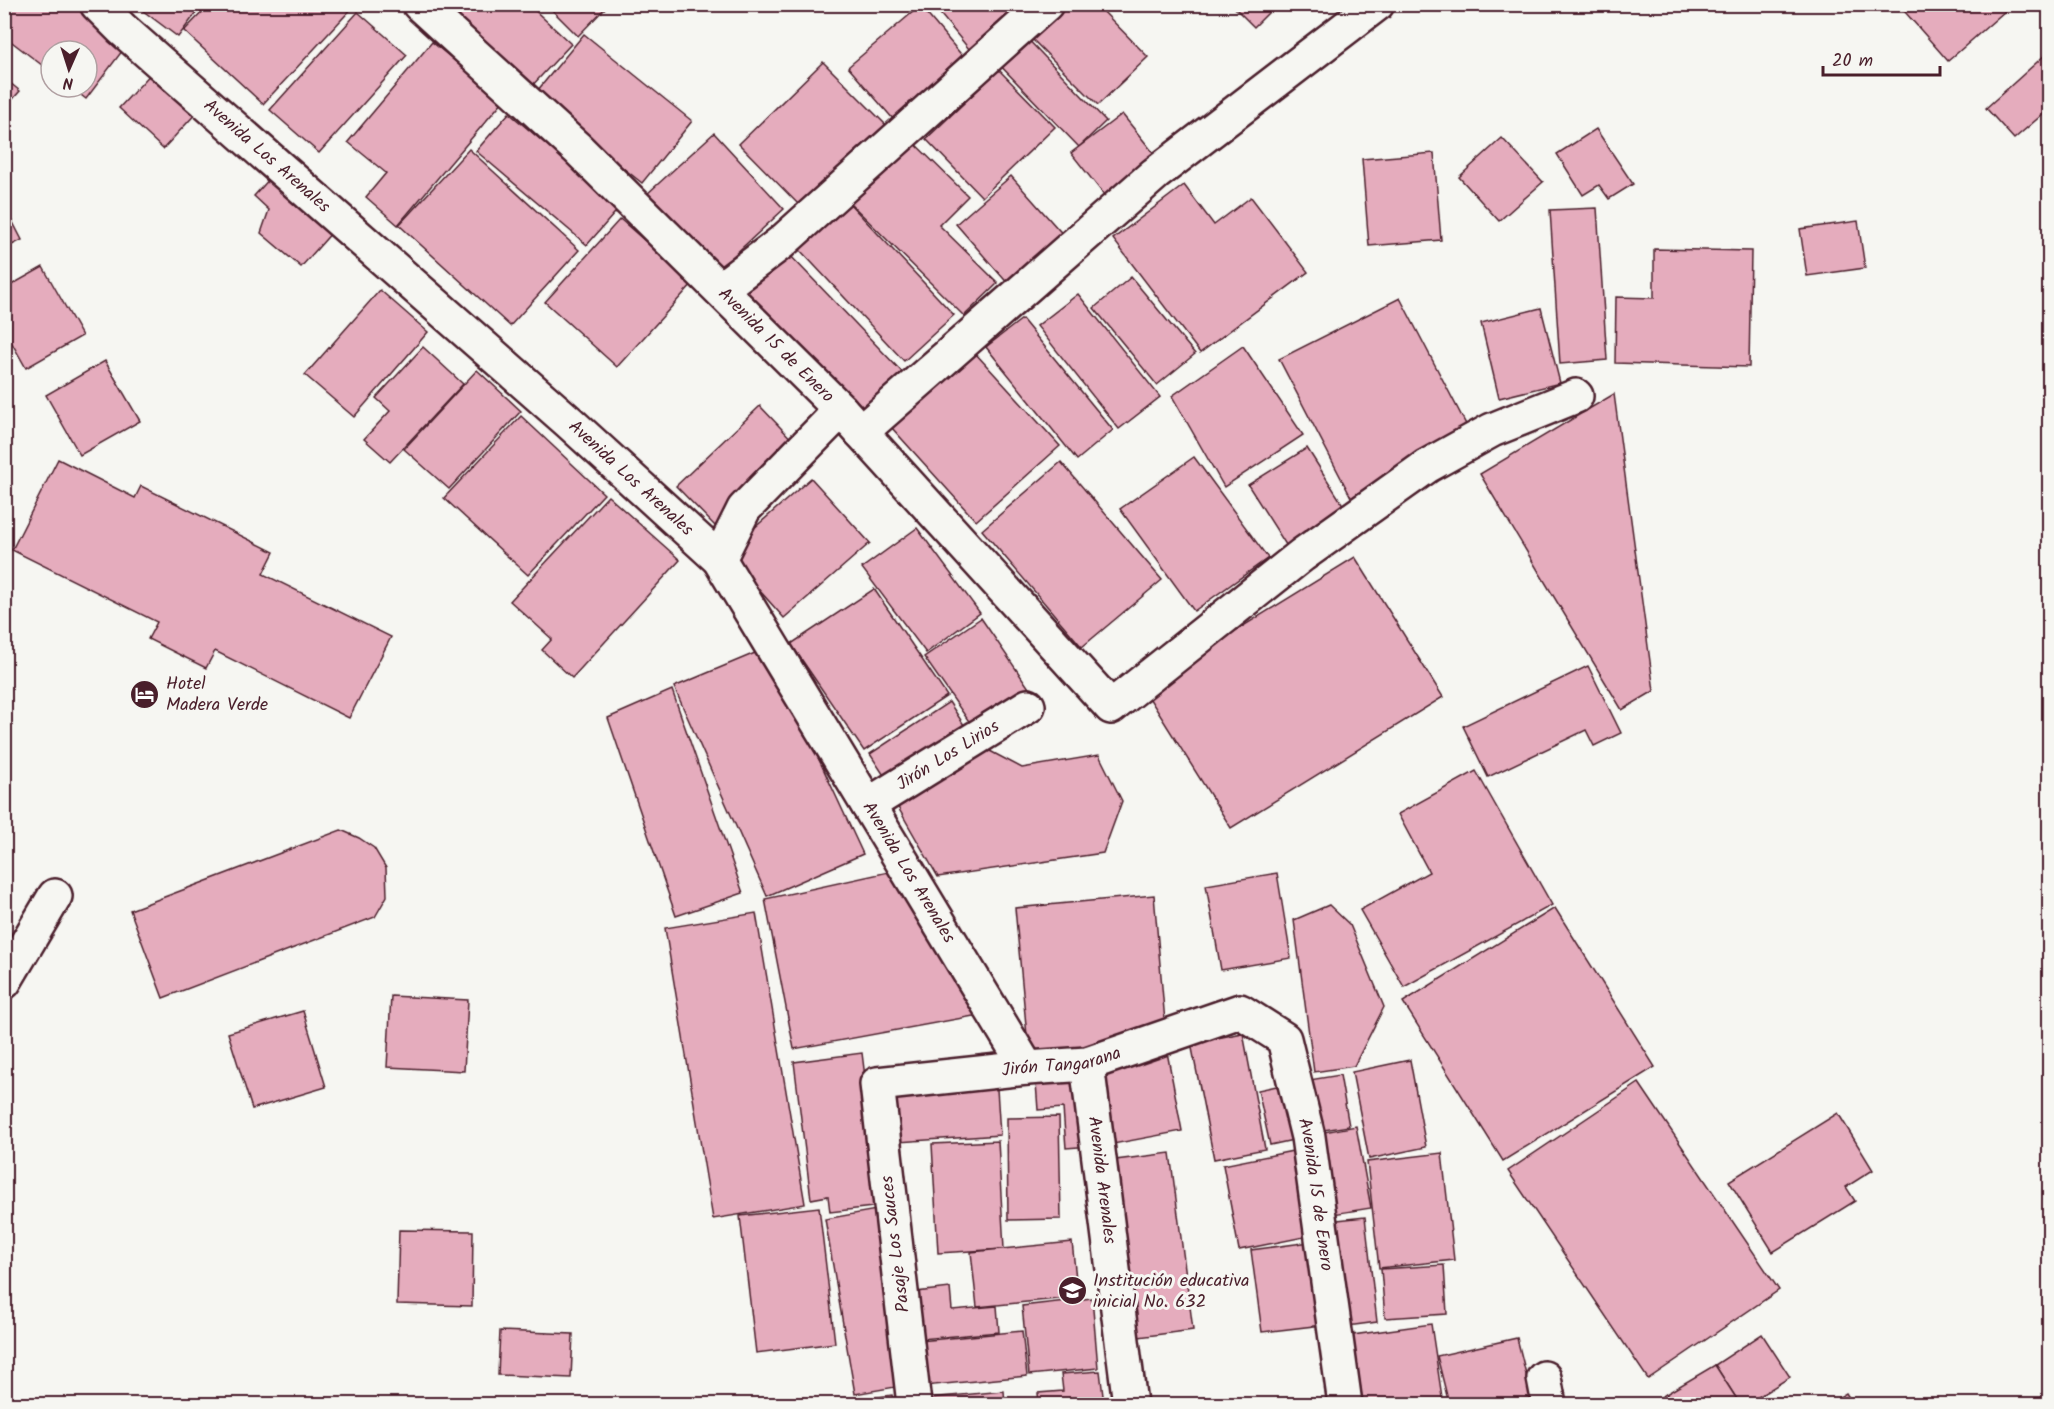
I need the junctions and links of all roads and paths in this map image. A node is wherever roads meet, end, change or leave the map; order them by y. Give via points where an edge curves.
1 (98, 4) edge
2 (419, 4) edge
3 (1046, 4) edge
4 (1377, 4) edge
5 (720, 289) junction
6 (1576, 396) dead end
7 (851, 421) junction
8 (719, 559) junction
9 (1028, 706) dead end
10 (868, 805) junction
11 (55, 896) dead end
12 (4, 982) edge
13 (1240, 1011) joint
14 (1087, 1064) junction
15 (1027, 1068) junction
16 (877, 1084) joint
17 (914, 1404) edge
18 (1130, 1404) edge
19 (1345, 1404) edge

1 - 8 street, Avenida Los Arenales
2 - 5 street, Avenida 15 de Enero via 578,149
3 - 5 street via 782,242
4 - 7 street via 1155,174
5 - 7 street, Avenida 15 de Enero
6 - 7 street, Avenida 15 de Enero via 1492,430 1427,466 1302,555 1111,707
7 - 8 street via 744,509
8 - 10 street, Avenida Los Arenales
9 - 10 street, Jirón Los Lirios
10 - 15 street, Avenida Los Arenales
11 - 12 street
13 - 14 street, Jirón Tangarana
13 - 19 street, Avenida 15 de Enero via 1284,1039 1308,1137
14 - 15 street, Jirón Tangarana
14 - 18 street, Avenida Arenales
15 - 16 street, Jirón Tangarana
16 - 17 street, Pasaje Los Sauces

